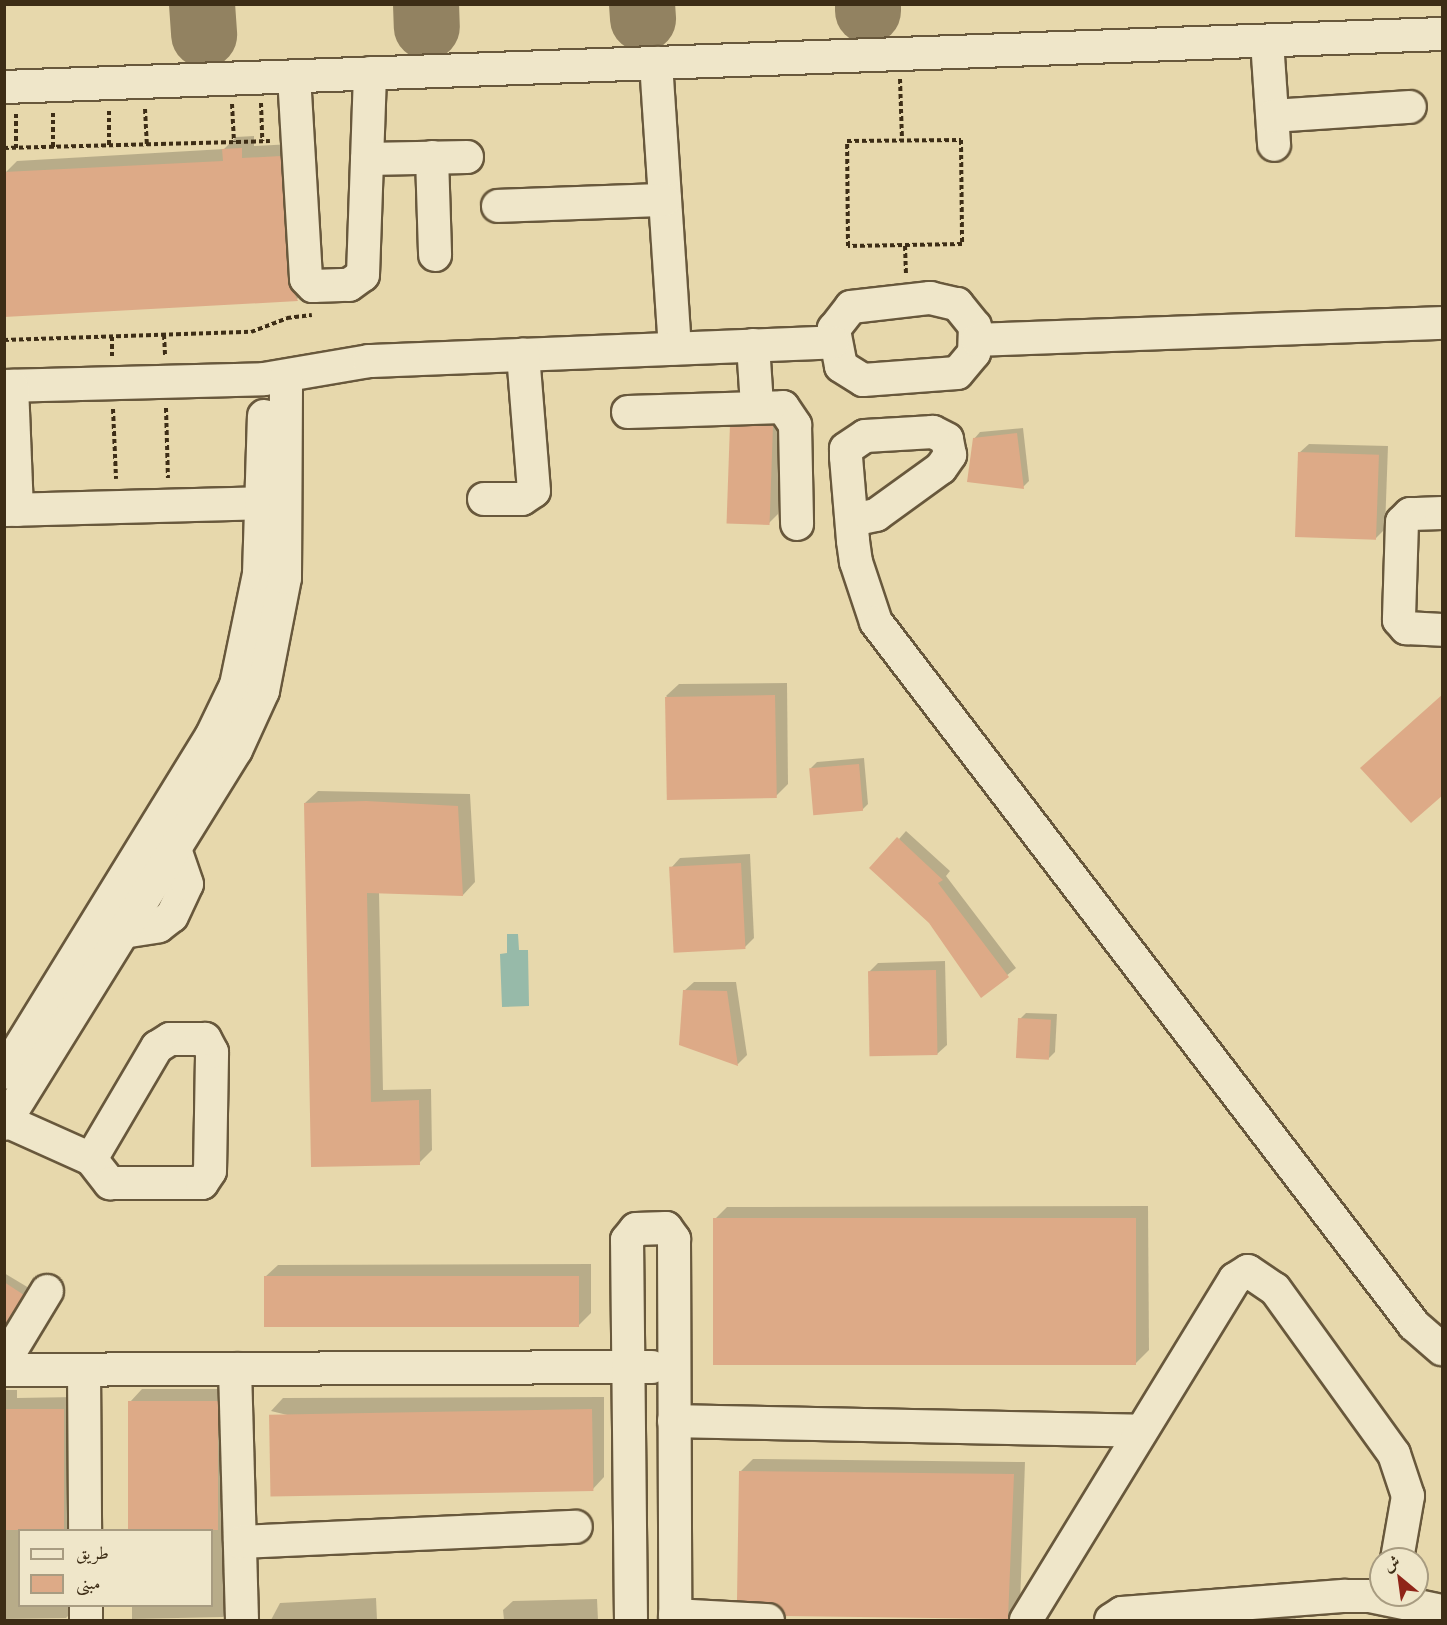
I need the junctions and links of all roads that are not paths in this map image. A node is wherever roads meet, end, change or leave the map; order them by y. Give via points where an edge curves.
1 (1443, 34) edge
2 (1267, 41) junction
3 (656, 63) junction
4 (370, 74) junction
5 (294, 76) junction
6 (10, 87) edge
7 (1410, 107) dead end
8 (467, 157) dead end
9 (432, 158) junction
10 (367, 159) junction
11 (665, 200) junction
12 (498, 206) dead end
13 (435, 255) dead end
14 (1443, 323) edge
15 (977, 340) junction
16 (833, 342) junction
17 (753, 345) junction
18 (675, 348) junction
19 (523, 354) junction
20 (275, 379) junction
21 (8, 386) edge
22 (757, 406) junction
23 (628, 412) dead end
24 (484, 499) dead end
25 (263, 503) junction
26 (11, 510) edge
27 (1443, 513) edge
28 (852, 520) dead end
29 (797, 524) dead end
30 (1443, 630) edge
31 (4, 1073) edge
32 (5, 1122) edge
33 (91, 1159) junction
34 (47, 1291) dead end
35 (1443, 1349) edge
36 (4, 1362) edge
37 (630, 1367) junction
38 (672, 1367) junction
39 (235, 1369) junction
40 (4, 1370) edge
41 (84, 1370) junction
42 (674, 1421) junction
43 (1138, 1431) junction
44 (576, 1527) dead end
45 (86, 1529) edge
46 (240, 1542) junction
47 (1399, 1547) edge
48 (1369, 1590) edge
49 (675, 1618) edge
50 (242, 1620) edge
51 (632, 1620) edge
52 (768, 1620) edge
53 (1026, 1620) edge
54 (1111, 1620) edge

1 - 2 street
2 - 3 street
2 - 7 street via 1273,131
3 - 4 street
3 - 11 street
4 - 5 street
4 - 10 street
5 - 6 street
5 - 10 street via 305,273 314,286 355,284 363,275
8 - 9 street
9 - 10 street
9 - 13 street
11 - 12 street
11 - 18 street
14 - 15 street
15 - 16 street via 967,364 951,375 876,380 851,375 838,361
15 - 16 street via 968,314 945,299 930,298 870,301 851,308 834,329
16 - 17 street
17 - 18 street
17 - 22 street
18 - 19 street
19 - 20 street via 369,361
19 - 24 street via 534,490 522,499
20 - 21 street
20 - 25 street
20 - 32 street via 285,578 273,660 241,740
21 - 26 street
22 - 23 street
22 - 29 street via 783,407 793,417
25 - 26 street
25 - 31 street via 252,629 224,712
27 - 30 street via 1410,514 1402,522 1399,614 1406,628
28 - 35 street via 861,582 887,640 1414,1325
32 - 33 street
33 - 33 street via 110,1183 207,1179 212,1052 205,1039 170,1039 157,1047
34 - 36 street
37 - 38 street
37 - 38 street via 627,1240 636,1229 666,1228 674,1239
37 - 39 street
37 - 51 street
38 - 42 street
39 - 41 street
39 - 46 street
40 - 41 street
41 - 45 street
42 - 43 street
42 - 49 street
43 - 47 street via 1235,1279 1248,1271 1261,1274 1394,1454 1408,1496
43 - 53 street
44 - 46 street
46 - 50 street
48 - 54 street via 1122,1613
49 - 52 street

